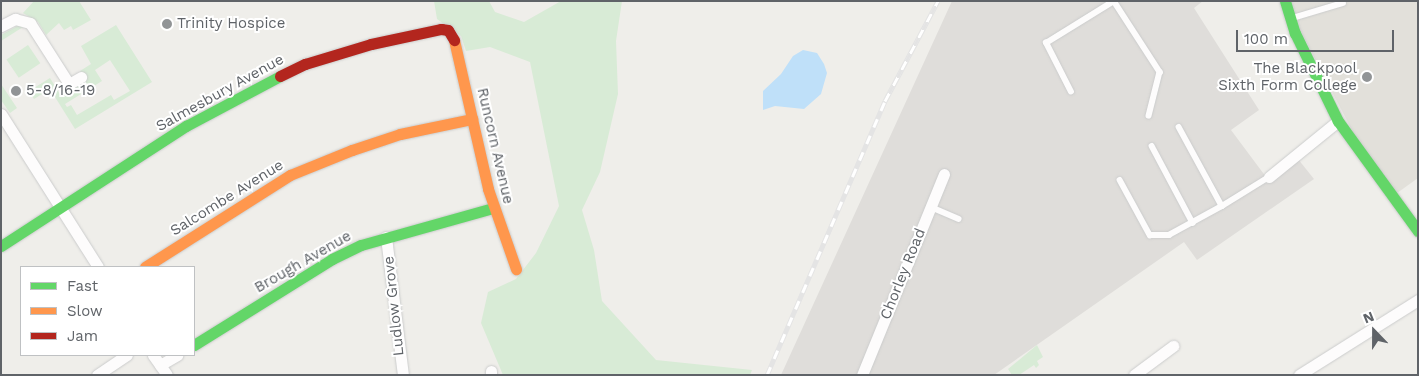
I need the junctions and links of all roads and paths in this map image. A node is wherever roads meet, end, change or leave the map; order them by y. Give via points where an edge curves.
1 (1114, 1) edge
2 (1285, 1) edge
3 (1342, 2) dead end
4 (1291, 19) junction
5 (1, 26) edge
6 (448, 30) joint
7 (81, 77) dead end
8 (1071, 92) dead end
9 (1, 114) edge
10 (1150, 116) dead end
11 (472, 119) junction
12 (1338, 121) junction
13 (1179, 127) dead end
14 (1152, 146) dead end
15 (944, 174) dead end
16 (1269, 177) joint
17 (1120, 180) dead end
18 (1222, 206) junction
19 (494, 208) junction
20 (930, 208) junction
21 (60, 209) junction
22 (959, 219) dead end
23 (1193, 223) junction
24 (1418, 231) edge
25 (386, 237) junction
26 (1, 246) edge
27 (97, 266) edge
28 (147, 266) edge
29 (516, 269) dead end
30 (1418, 300) edge
31 (195, 343) edge
32 (1173, 346) dead end
33 (126, 356) edge
34 (154, 356) edge
35 (176, 356) edge
36 (164, 370) edge
37 (98, 375) edge
38 (403, 375) edge
39 (862, 375) edge
40 (1134, 375) edge
41 (1300, 375) edge

1 - 8 lane via 1046,43
1 - 10 lane via 1160,72
2 - 4 street
3 - 4 lane
4 - 12 street
5 - 7 street via 15,19 30,23 64,87
6 - 11 street, Runcorn Avenue via 453,36
6 - 21 street, Salmesbury Avenue via 371,44 305,64 186,126
9 - 21 street
11 - 19 street, Runcorn Avenue
11 - 28 street, Salcombe Avenue via 400,134 290,175
12 - 16 street
12 - 24 street
13 - 18 lane
14 - 23 lane
15 - 20 street, Chorley Road
16 - 18 lane
17 - 23 lane via 1150,235 1169,235
18 - 23 lane
19 - 25 street, Brough Avenue
19 - 29 street, Runcorn Avenue
20 - 22 lane
20 - 39 street, Chorley Road
21 - 26 street, Salmesbury Avenue
21 - 27 street
25 - 31 street, Brough Avenue via 332,259
25 - 38 street, Ludlow Grove
30 - 41 street
32 - 40 street
33 - 37 street
34 - 36 street
35 - 36 street

